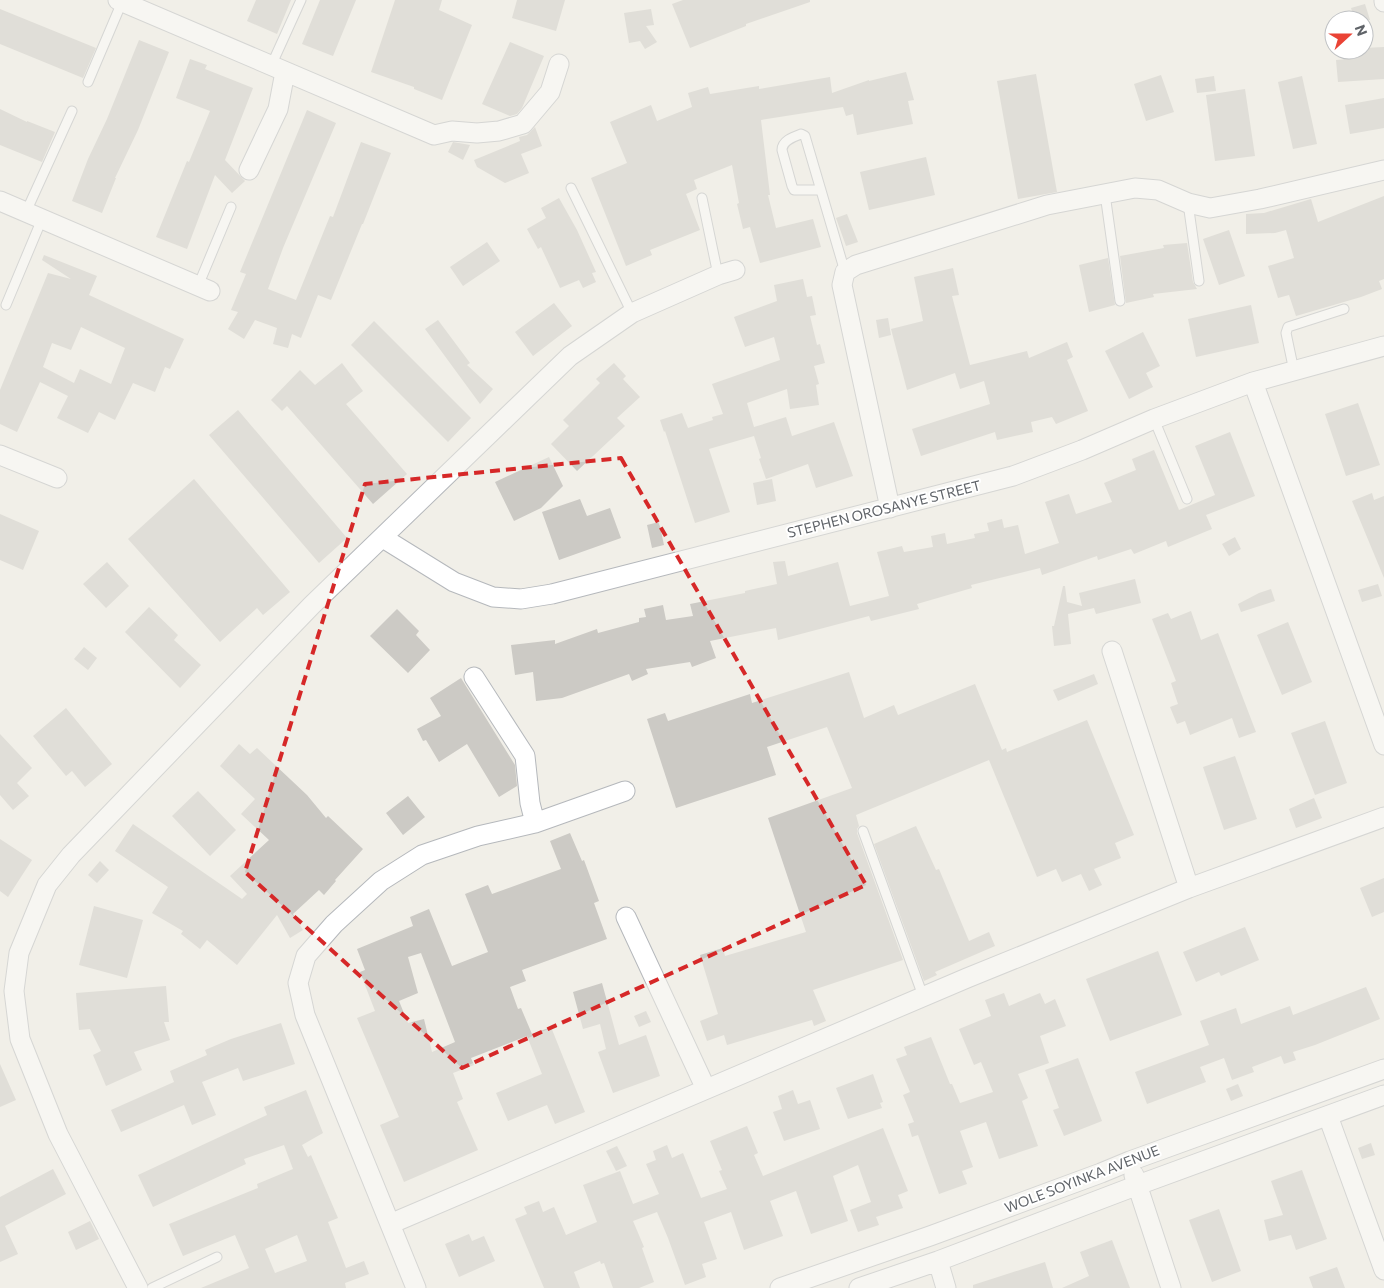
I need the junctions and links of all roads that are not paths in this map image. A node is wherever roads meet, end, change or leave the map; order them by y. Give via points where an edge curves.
1 (301, 0) edge
2 (120, 1) edge
3 (559, 64) dead end
4 (278, 69) junction
5 (88, 82) dead end
6 (72, 111) dead end
7 (249, 170) dead end
8 (1384, 170) edge
9 (571, 188) dead end
10 (821, 190) junction
11 (1105, 194) junction
12 (702, 198) dead end
13 (0, 201) edge
14 (1188, 203) junction
15 (231, 207) dead end
16 (34, 216) junction
17 (727, 272) joint
18 (846, 272) junction
19 (1199, 281) dead end
20 (204, 289) joint
21 (1120, 301) dead end
22 (6, 305) dead end
23 (1344, 309) dead end
24 (632, 313) junction
25 (1384, 346) edge
26 (1294, 371) junction
27 (1253, 382) junction
28 (1154, 419) junction
29 (0, 455) edge
30 (57, 478) dead end
31 (1187, 500) dead end
32 (890, 508) junction
33 (383, 538) junction
34 (1112, 651) dead end
35 (474, 677) dead end
36 (1384, 746) edge
37 (625, 791) dead end
38 (1384, 817) edge
39 (535, 823) junction
40 (863, 831) dead end
41 (1189, 888) junction
42 (626, 917) dead end
43 (923, 996) junction
44 (1384, 1069) edge
45 (706, 1089) junction
46 (1384, 1095) edge
47 (1328, 1116) junction
48 (1130, 1161) junction
49 (1138, 1185) junction
50 (390, 1224) junction
51 (217, 1257) dead end
52 (938, 1261) junction
53 (1384, 1270) edge
54 (138, 1288) edge
55 (152, 1288) edge
56 (416, 1288) edge
57 (780, 1288) edge
58 (859, 1288) edge
59 (946, 1288) edge
60 (1171, 1288) edge

1 - 4 lane
2 - 4 street
2 - 5 lane
3 - 4 street via 550,92 523,124 498,131 452,131 434,135
4 - 7 street via 278,109
6 - 16 lane
8 - 14 street via 1210,208
9 - 24 lane
10 - 10 lane via 805,136 801,134 785,142 782,150 792,186 798,191
10 - 18 lane
11 - 14 street via 1135,188 1158,190
11 - 18 street via 1047,205 856,264
11 - 21 lane
12 - 17 lane
13 - 16 street
14 - 19 lane
15 - 20 lane
16 - 20 street
16 - 22 lane
17 - 24 street
18 - 32 street via 842,286
23 - 26 lane via 1288,327 1286,333
24 - 33 street via 570,356
25 - 26 street, STEPHEN OROSANYE STREET
26 - 27 street, STEPHEN OROSANYE STREET
27 - 28 street, STEPHEN OROSANYE STREET
27 - 36 street
28 - 31 lane
28 - 32 street, STEPHEN OROSANYE STREET via 1013,476
29 - 30 street
32 - 33 street, STEPHEN OROSANYE STREET via 552,594 521,599 493,597 454,582
33 - 54 street via 312,605 70,855 48,885 19,953 14,992 20,1039 58,1134
34 - 41 street
35 - 39 street via 525,756
37 - 39 street
38 - 41 street
39 - 50 street via 478,836 422,855 381,881 334,924 306,956 298,983 305,1014
40 - 43 lane
41 - 43 street
42 - 45 street
43 - 45 street
44 - 48 street, WOLE SOYINKA AVENUE
45 - 50 street
46 - 47 street, WOLE SOYINKA AVENUE
47 - 49 street, WOLE SOYINKA AVENUE
47 - 53 street
48 - 49 street
48 - 57 street, WOLE SOYINKA AVENUE
49 - 52 street, WOLE SOYINKA AVENUE
49 - 60 street
50 - 56 street
51 - 55 lane
52 - 58 street, WOLE SOYINKA AVENUE
52 - 59 street

